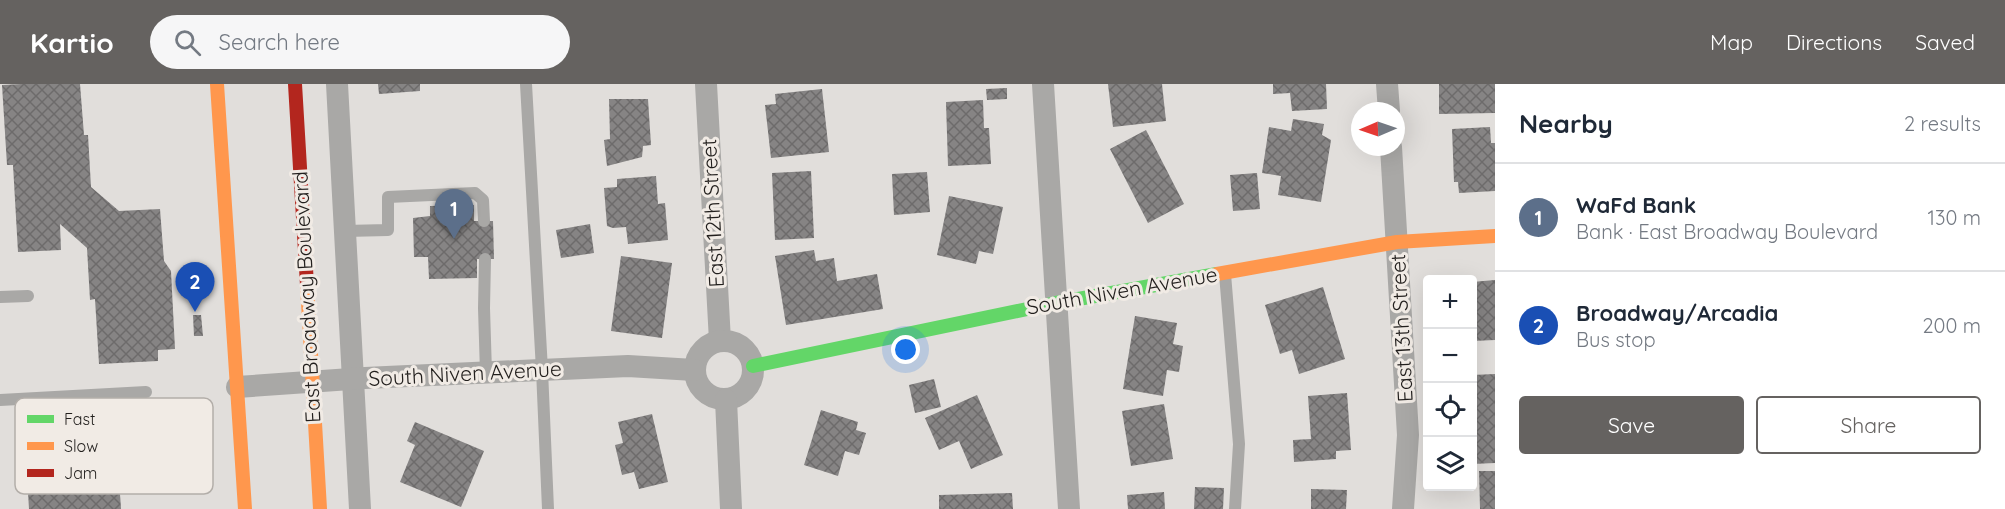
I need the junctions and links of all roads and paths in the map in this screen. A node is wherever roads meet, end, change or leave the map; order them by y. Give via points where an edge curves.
1 (217, 84) edge
2 (295, 84) edge
3 (337, 84) edge
4 (526, 84) edge
5 (706, 84) edge
6 (1042, 84) edge
7 (1388, 84) edge
8 (1389, 102) edge
9 (1392, 156) edge
10 (484, 221) dead end
11 (345, 231) junction
12 (1495, 236) edge
13 (1397, 242) junction
14 (485, 259) dead end
15 (1224, 273) junction
16 (28, 296) dead end
17 (0, 297) edge
18 (1056, 303) junction
19 (720, 342) junction
20 (753, 366) junction
21 (542, 370) junction
22 (694, 370) junction
23 (486, 373) junction
24 (352, 379) junction
25 (312, 382) junction
26 (237, 387) junction
27 (146, 392) dead end
28 (36, 398) edge
29 (15, 399) edge
30 (0, 400) edge
31 (726, 400) junction
32 (245, 509) edge
33 (320, 509) edge
34 (360, 509) edge
35 (548, 509) edge
36 (731, 509) edge
37 (1069, 509) edge
38 (1235, 509) edge
39 (1403, 509) edge

1 - 26 main road
2 - 25 main road, East Broadway Boulevard
3 - 11 street, East Broadway Boulevard
4 - 21 lane
5 - 19 street, East 12th Street
6 - 18 street
7 - 8 street
9 - 13 street, East 13th Street
10 - 11 lane via 483,200 475,193 388,197 388,230
11 - 24 street, East Broadway Boulevard
12 - 13 main road, South Niven Avenue
13 - 15 main road, South Niven Avenue
13 - 39 street, East 13th Street via 1408,435
14 - 23 lane
15 - 18 main road, South Niven Avenue
15 - 38 lane via 1239,444
16 - 17 lane
18 - 20 main road, South Niven Avenue
18 - 37 street
19 - 20 street via 743,348
19 - 22 street via 700,352
20 - 31 street via 745,391
21 - 22 street, South Niven Avenue via 628,366
21 - 23 street, South Niven Avenue
21 - 35 lane
22 - 31 street via 708,396
23 - 24 street, South Niven Avenue
24 - 25 street, South Niven Avenue
24 - 34 street, East Broadway Boulevard
25 - 26 street, South Niven Avenue
25 - 33 main road, East Broadway Boulevard
26 - 32 main road
27 - 28 lane
29 - 30 lane
31 - 36 street

